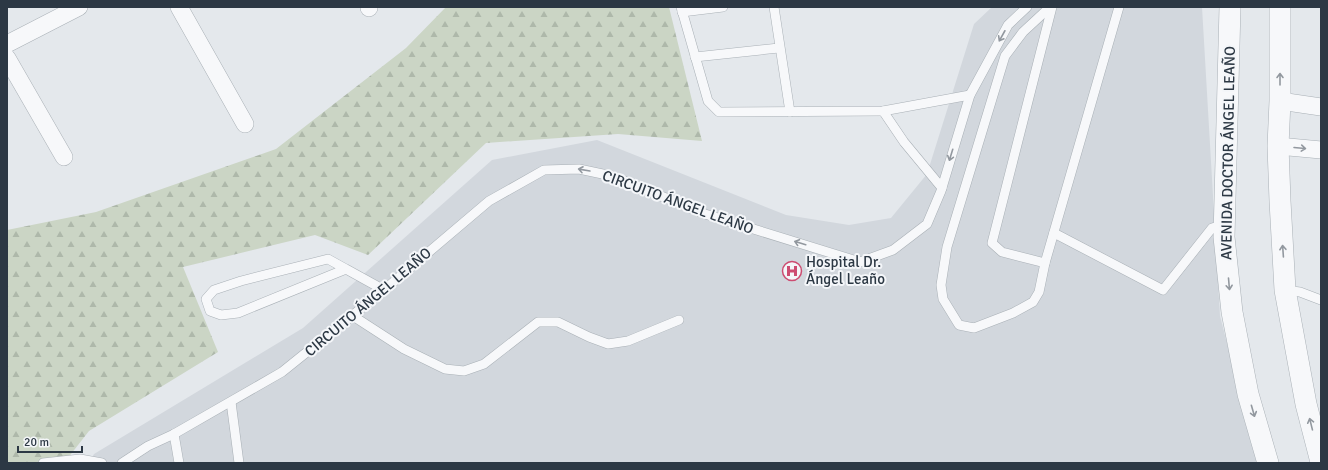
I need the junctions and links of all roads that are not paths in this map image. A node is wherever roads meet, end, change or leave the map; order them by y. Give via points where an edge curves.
1 (79, 7) edge
2 (179, 7) edge
3 (723, 7) edge
4 (774, 7) edge
5 (1027, 7) edge
6 (1051, 7) edge
7 (1119, 7) edge
8 (1230, 7) edge
9 (1280, 7) edge
10 (682, 9) edge
11 (7, 44) edge
12 (779, 48) junction
13 (695, 57) junction
14 (7, 58) edge
15 (970, 95) junction
16 (1280, 101) junction
17 (1321, 107) edge
18 (883, 111) junction
19 (790, 112) junction
20 (245, 124) dead end
21 (1278, 146) junction
22 (1321, 150) edge
23 (64, 157) dead end
24 (942, 188) junction
25 (1225, 224) junction
26 (1054, 233) junction
27 (1045, 263) junction
28 (346, 269) junction
29 (384, 290) junction
30 (1286, 290) junction
31 (1321, 300) edge
32 (353, 316) junction
33 (679, 320) dead end
34 (232, 402) junction
35 (174, 434) junction
36 (1321, 462) edge
37 (43, 463) edge
38 (102, 463) edge
39 (122, 463) edge
40 (179, 463) edge
41 (239, 463) edge
42 (1268, 463) edge

1 - 11 street
2 - 20 street
3 - 10 lane
4 - 12 lane
5 -> 15 lane, CIRCUITO ÁNGEL LEAÑO via 1008,25
6 - 27 lane via 992,243 1002,252
6 - 27 lane via 1023,32 1005,56 947,247 941,285 943,299 959,325 974,328 1013,313 1033,302 1039,292
7 - 26 lane
8 - 25 street, AVENIDA DOCTOR ÁNGEL LEAÑO
16 -> 9 street
10 - 13 lane
12 - 13 lane
12 - 19 lane
13 - 19 lane via 708,101 719,112
14 - 23 street
15 - 18 lane
15 -> 24 lane, CIRCUITO ÁNGEL LEAÑO
16 - 17 street
16 - 21 street
18 - 19 lane
18 - 24 lane via 904,142
21 -> 22 street
30 -> 21 street
24 -> 29 lane, CIRCUITO ÁNGEL LEAÑO via 927,224 893,250 860,262 704,214 612,176 579,169 544,170 489,201
25 - 26 lane via 1212,228 1163,290
25 -> 42 street, AVENIDA DOCTOR ÁNGEL LEAÑO via 1224,237 1232,312 1248,394
26 - 27 lane
28 - 28 lane via 238,313 221,315 210,311 206,299 214,290 241,281 328,259
28 - 29 lane
29 - 32 lane, CIRCUITO ÁNGEL LEAÑO
30 - 31 lane
36 -> 30 street via 1306,404
32 - 33 lane via 404,350 445,368 464,371 484,364 538,322 558,322 608,344 628,341
32 - 34 lane, CIRCUITO ÁNGEL LEAÑO via 282,372
34 - 35 lane, CIRCUITO ÁNGEL LEAÑO
34 - 41 lane
35 - 39 lane, CIRCUITO ÁNGEL LEAÑO via 148,446
35 - 40 lane
37 - 38 lane via 80,459

